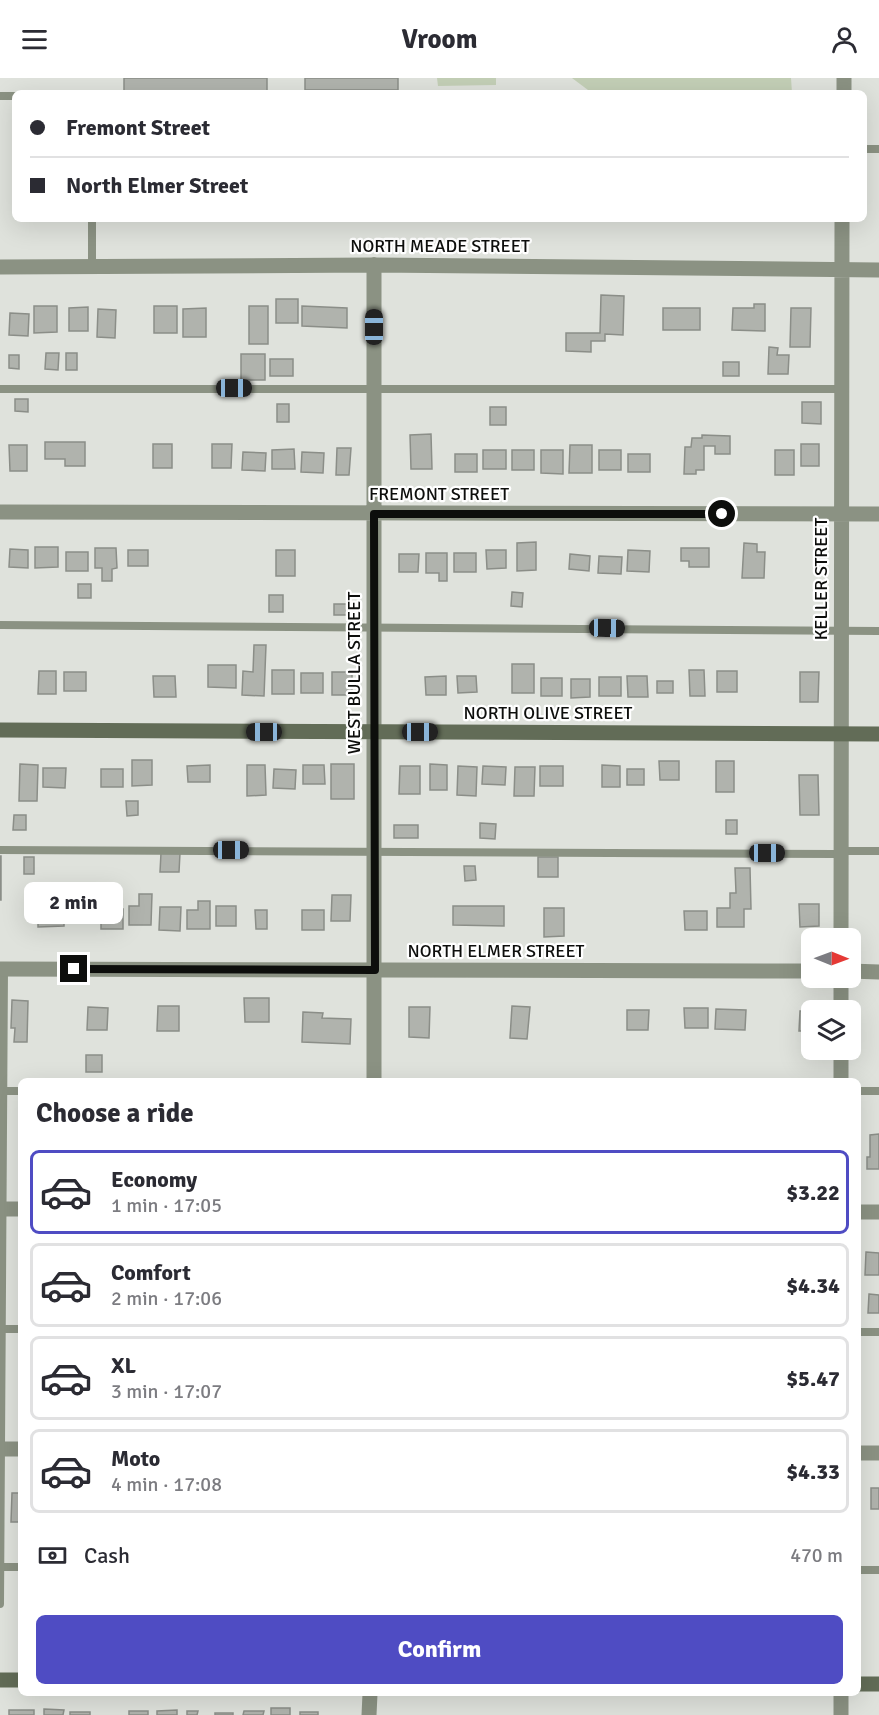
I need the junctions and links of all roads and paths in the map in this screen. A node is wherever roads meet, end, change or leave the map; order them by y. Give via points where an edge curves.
1 (93, 222) edge
2 (842, 222) edge
3 (374, 265) junction
4 (92, 266) junction
5 (0, 267) edge
6 (842, 270) junction
7 (879, 270) edge
8 (0, 388) edge
9 (374, 388) junction
10 (842, 389) junction
11 (0, 512) edge
12 (374, 514) junction
13 (841, 514) junction
14 (879, 514) edge
15 (0, 625) edge
16 (373, 626) junction
17 (841, 631) junction
18 (879, 631) edge
19 (0, 730) edge
20 (375, 732) junction
21 (841, 734) junction
22 (879, 734) edge
23 (0, 850) edge
24 (374, 850) junction
25 (879, 851) edge
26 (841, 853) junction
27 (841, 928) edge
28 (2, 969) edge
29 (375, 970) junction
30 (801, 971) edge
31 (861, 971) edge
32 (879, 972) edge
33 (841, 1060) edge
34 (374, 1078) edge
35 (841, 1078) edge
36 (861, 1090) edge
37 (2, 1091) edge
38 (18, 1091) edge
39 (879, 1091) edge
40 (2, 1209) edge
41 (18, 1209) edge
42 (861, 1212) edge
43 (879, 1212) edge
44 (3, 1329) junction
45 (18, 1329) edge
46 (861, 1332) edge
47 (879, 1332) edge
48 (1, 1449) edge
49 (18, 1449) edge
50 (861, 1453) edge
51 (879, 1453) edge
52 (1, 1567) edge
53 (18, 1567) edge
54 (861, 1570) edge
55 (879, 1570) edge
56 (0, 1605) edge
57 (0, 1680) edge
58 (18, 1680) edge
59 (861, 1684) edge
60 (879, 1684) edge
61 (370, 1696) edge
62 (841, 1696) edge
63 (369, 1715) edge
64 (841, 1715) edge

1 - 4 lane
2 - 6 street, KELLER STREET
3 - 4 street, NORTH MEADE STREET
3 - 6 street, NORTH MEADE STREET
3 - 9 street, WEST BULLA STREET
4 - 5 street, NORTH MEADE STREET
6 - 7 street, NORTH MEADE STREET
6 - 10 street, KELLER STREET
8 - 9 lane
9 - 10 lane
9 - 12 street, WEST BULLA STREET
10 - 13 street, KELLER STREET
11 - 12 street, FREMONT STREET
12 - 13 street, FREMONT STREET
12 - 16 street, WEST BULLA STREET
13 - 14 street, FREMONT STREET
13 - 17 street, KELLER STREET
15 - 16 lane
16 - 17 lane
16 - 20 street, WEST BULLA STREET
17 - 18 lane
17 - 21 street, KELLER STREET
19 - 20 street, NORTH OLIVE STREET
20 - 21 street, NORTH OLIVE STREET
20 - 24 street, WEST BULLA STREET
21 - 22 street, NORTH OLIVE STREET
21 - 26 street, KELLER STREET
23 - 24 lane
24 - 26 lane
24 - 29 street, WEST BULLA STREET
25 - 26 lane
26 - 27 street, KELLER STREET
28 - 29 street, NORTH ELMER STREET
28 - 37 lane
29 - 30 street, NORTH ELMER STREET
29 - 34 street, WEST BULLA STREET
31 - 32 street
33 - 35 street
36 - 39 lane
37 - 38 lane
37 - 40 lane
40 - 41 street
40 - 44 lane
42 - 43 street
44 - 45 lane
44 - 48 lane
46 - 47 lane
48 - 49 street
48 - 52 lane
50 - 51 street
52 - 53 lane
52 - 56 lane
54 - 55 lane
57 - 58 street
59 - 60 street
61 - 63 street
62 - 64 street

